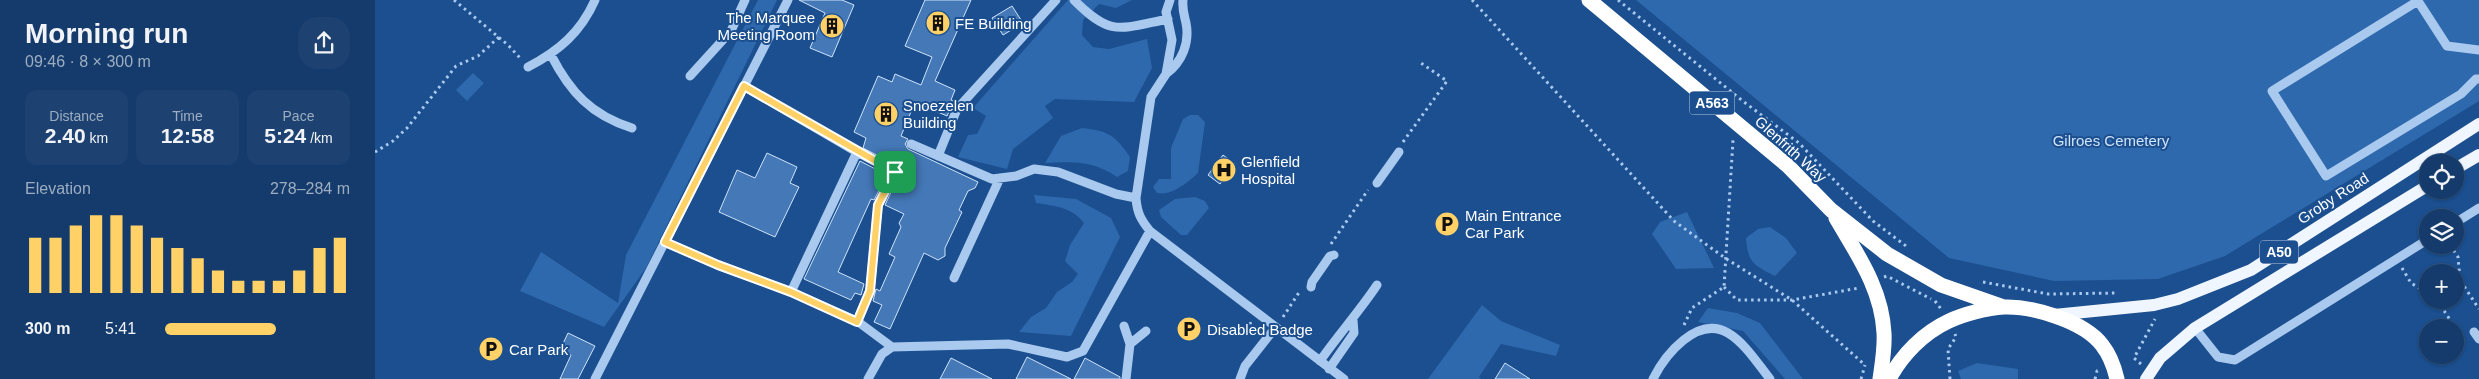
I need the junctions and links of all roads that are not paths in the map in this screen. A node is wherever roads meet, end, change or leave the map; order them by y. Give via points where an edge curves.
1 (595, 0) edge
2 (745, 0) edge
3 (788, 0) edge
4 (1056, 0) edge
5 (1074, 0) edge
6 (1170, 0) edge
7 (1183, 0) edge
8 (1589, 0) edge
9 (1168, 19) junction
10 (2479, 50) edge
11 (551, 55) junction
12 (528, 67) road end
13 (1166, 74) junction
14 (690, 76) dead end
15 (2479, 79) edge
16 (744, 86) junction
17 (2479, 124) edge
18 (632, 128) dead end
19 (911, 144) dead end
20 (857, 152) junction
21 (1399, 152) dead end
22 (2479, 155) edge
23 (938, 156) junction
24 (2464, 164) edge
25 (1000, 178) junction
26 (1377, 183) dead end
27 (2419, 191) edge
28 (1136, 198) junction
29 (2479, 208) edge
30 (1831, 210) junction
31 (2464, 217) edge
32 (1151, 231) junction
33 (665, 242) junction
34 (2419, 245) edge
35 (1334, 255) dead end
36 (953, 278) dead end
37 (1377, 285) dead end
38 (1311, 286) dead end
39 (791, 292) junction
40 (2004, 307) junction
41 (2053, 315) junction
42 (1353, 320) junction
43 (857, 322) junction
44 (1125, 326) dead end
45 (1275, 328) junction
46 (2195, 328) junction
47 (1146, 331) dead end
48 (1129, 344) junction
49 (891, 347) junction
50 (1319, 362) junction
51 (1329, 369) junction
52 (2148, 375) edge
53 (595, 379) edge
54 (868, 379) edge
55 (1126, 379) edge
56 (1240, 379) edge
57 (1344, 379) edge
58 (1653, 379) edge
59 (1770, 379) edge
60 (1881, 379) edge
61 (1889, 379) edge
62 (2117, 379) edge

1 - 11 street via 588,16 571,38
2 - 14 street via 731,31
3 - 16 street
4 - 23 street via 957,109
5 - 9 street via 1095,20 1107,26 1128,27
6 - 9 street
7 - 13 street via 1182,10 1187,24 1185,49 1178,65
8 - 30 highway, Glenfrith Way / A563 via 1788,166
9 - 13 street via 1172,40
10 - 15 street via 2447,46 2418,1 2272,91 2326,176 2461,94
11 - 12 street
11 - 18 street via 564,80 578,96 611,122
13 - 28 street via 1151,98
16 - 20 street
16 - 33 street
17 - 41 main road, Groby Road / A50 via 2251,270 2155,305
19 - 23 street
20 - 39 street
20 - 43 street via 895,172 878,205 870,291
21 - 26 street
22 - 24 main road
23 - 25 street via 992,179
25 - 28 street via 1034,169 1058,172 1116,194
25 - 36 street
27 - 46 main road, A50
28 - 32 street via 1141,220
29 - 31 street
30 - 40 highway, Glenfrith Way / A563 via 1887,254 1941,286
30 - 60 highway, Glenfrith Way / A563 via 1884,333
32 - 45 street
32 - 49 street via 1083,351 1067,357 1008,344
33 - 39 street
33 - 53 street
34 - 46 street via 2235,360 2218,358
35 - 38 street via 1329,256
37 - 42 street
39 - 43 street
40 - 41 highway, A50
40 - 61 highway, A50 via 1974,313 1937,328 1903,357
41 - 62 highway, A50 via 2080,327 2101,343
42 - 50 street via 1342,329
42 - 51 street via 1354,333
43 - 49 street
44 - 48 street
45 - 50 street
45 - 56 street via 1245,366
46 - 52 main road, A50 via 2176,342
47 - 48 street
48 - 55 street
49 - 54 street via 882,354
50 - 51 street
51 - 57 street
58 - 59 street via 1672,350 1690,336 1709,329 1727,332 1738,341

